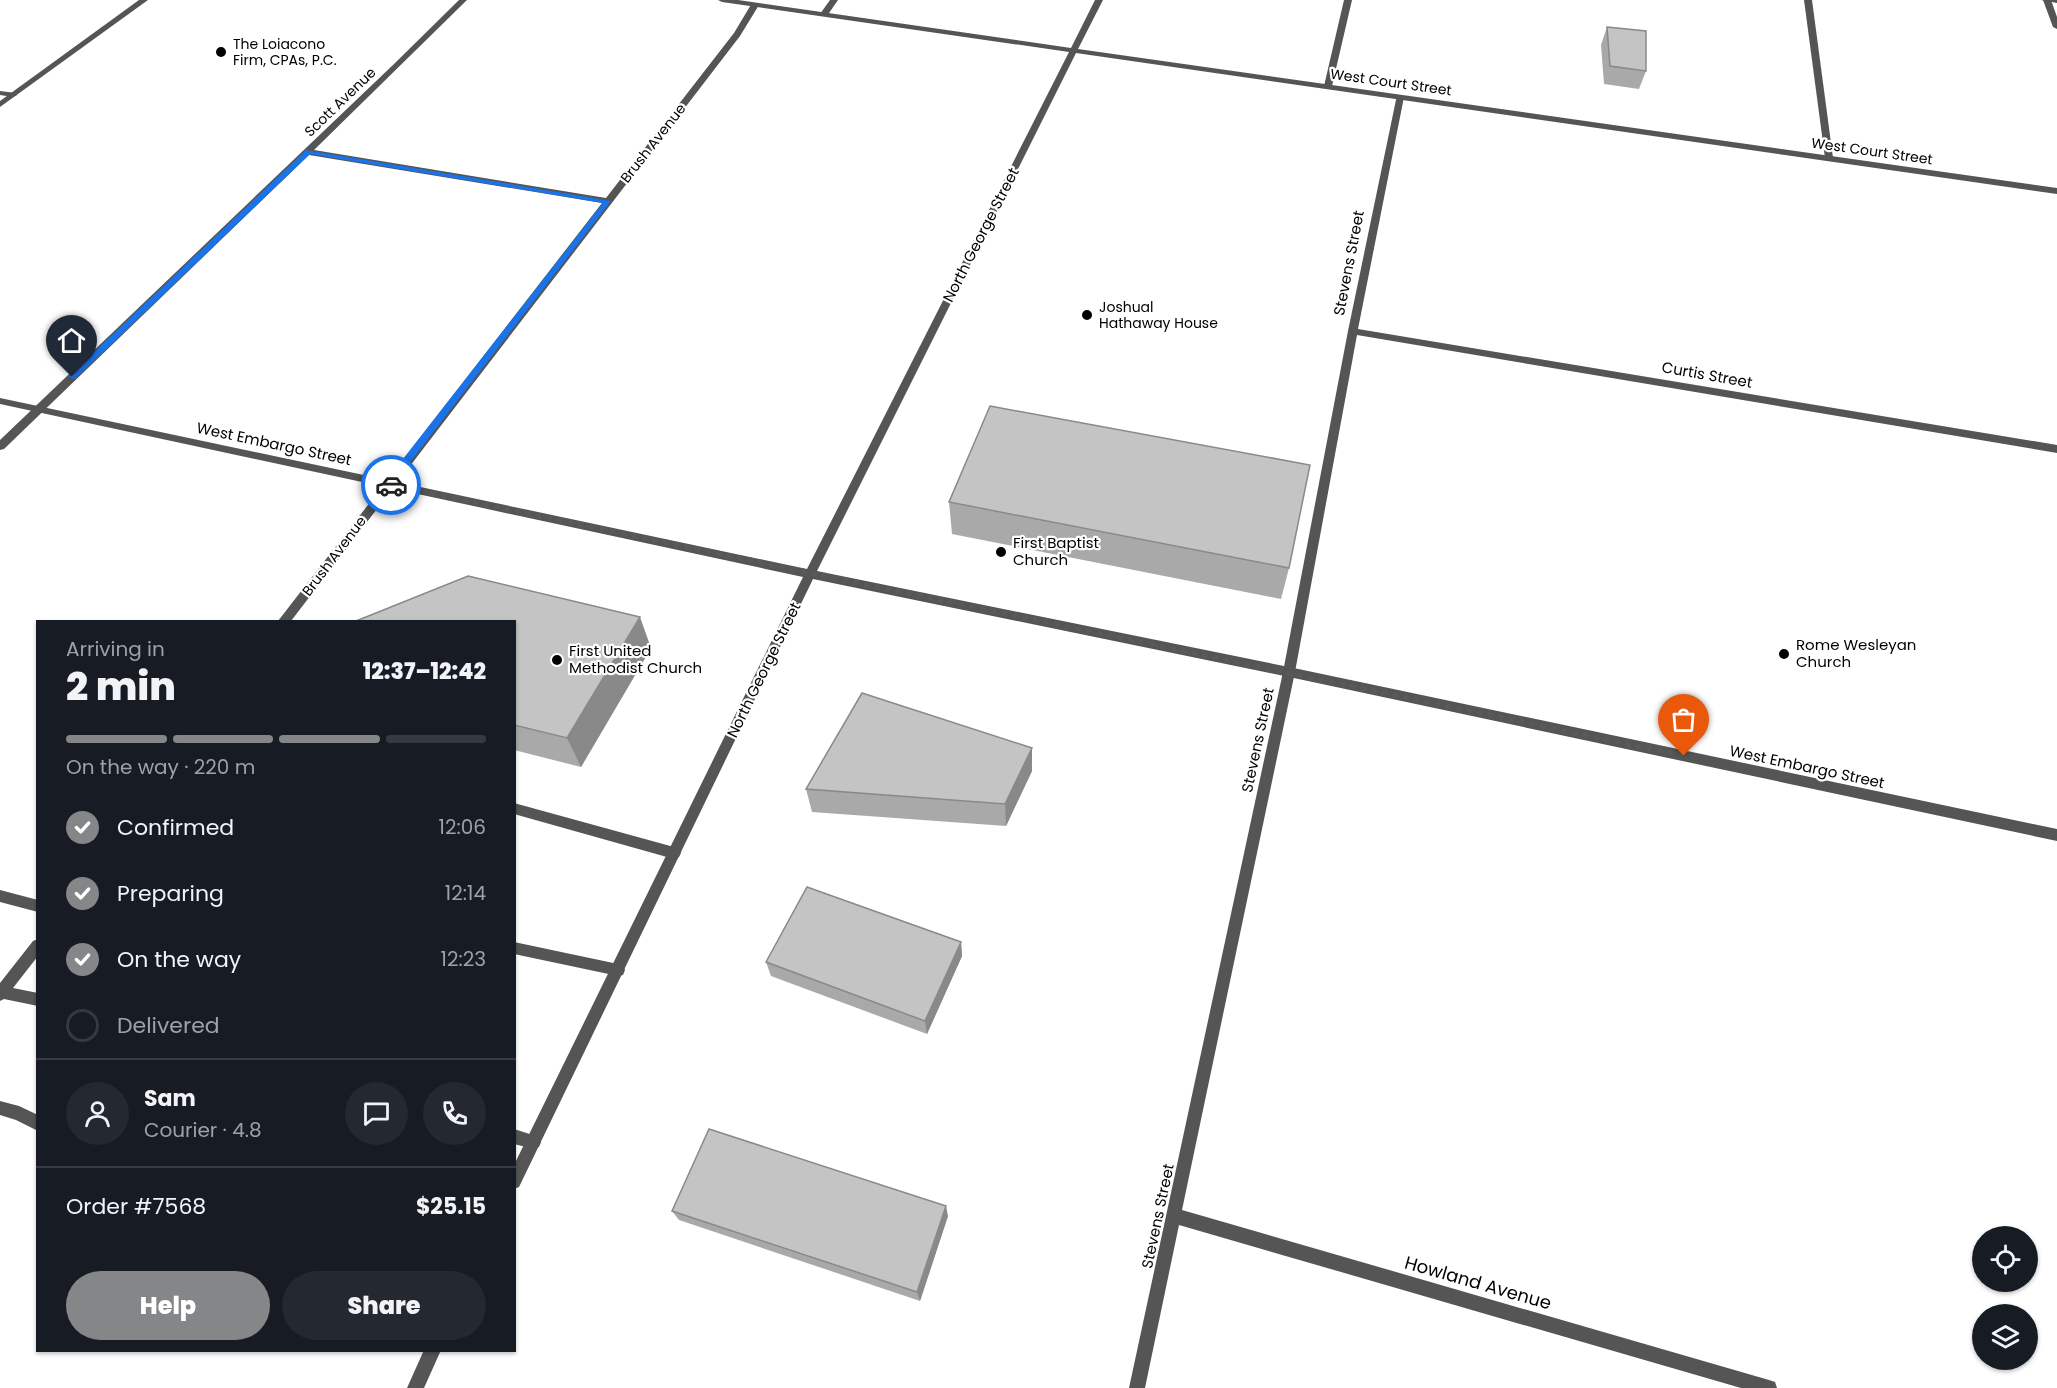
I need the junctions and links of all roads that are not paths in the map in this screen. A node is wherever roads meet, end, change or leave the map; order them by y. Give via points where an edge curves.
1 (144, 0) edge
2 (463, 0) edge
3 (722, 0) edge
4 (834, 0) edge
5 (1099, 0) edge
6 (1348, 0) edge
7 (1808, 0) edge
8 (2047, 0) edge
9 (2057, 2) edge
10 (755, 4) junction
11 (824, 14) junction
12 (2057, 27) edge
13 (1074, 50) junction
14 (1328, 86) junction
15 (0, 93) edge
16 (13, 95) junction
17 (1400, 96) junction
18 (0, 105) edge
19 (308, 152) junction
20 (1829, 158) junction
21 (2057, 191) edge
22 (608, 201) junction
23 (1353, 331) junction
24 (0, 401) edge
25 (38, 409) junction
26 (0, 446) edge
27 (2057, 449) edge
28 (388, 484) junction
29 (810, 574) junction
30 (285, 620) edge
31 (1289, 672) junction
32 (516, 809) edge
33 (2057, 835) edge
34 (674, 854) junction
35 (0, 896) edge
36 (36, 905) edge
37 (36, 948) edge
38 (516, 948) edge
39 (618, 970) junction
40 (1, 993) edge
41 (36, 1000) edge
42 (0, 1108) edge
43 (36, 1123) edge
44 (516, 1137) edge
45 (534, 1142) junction
46 (516, 1178) edge
47 (1175, 1216) junction
48 (432, 1352) edge
49 (415, 1388) edge
50 (1137, 1388) edge
51 (1769, 1388) edge

1 - 16 street
2 - 19 street, Scott Avenue
3 - 10 street, West Court Street
4 - 11 street
5 - 13 street, North George Street
6 - 14 street
7 - 20 street
8 - 9 street
8 - 12 street
10 - 11 street, West Court Street
10 - 22 street, Brush Avenue via 737,34
11 - 13 street, West Court Street
13 - 14 street, West Court Street
13 - 29 street, North George Street
14 - 17 street, West Court Street
15 - 16 street
16 - 18 street
17 - 20 street, West Court Street
17 - 23 street, Stevens Street
19 - 22 street
19 - 25 street, Scott Avenue
20 - 21 street, West Court Street
22 - 28 street, Brush Avenue
23 - 27 street, Curtis Street
23 - 31 street, Stevens Street
24 - 25 street, West Embargo Street
25 - 26 street, Scott Avenue
25 - 28 street, West Embargo Street
28 - 29 street, West Embargo Street
28 - 30 street, Brush Avenue
29 - 31 street, West Embargo Street
29 - 34 street, North George Street
31 - 33 street, West Embargo Street
31 - 47 street, Stevens Street
32 - 34 street
34 - 39 street, North George Street
35 - 36 street
37 - 40 street
38 - 39 street
39 - 45 street, North George Street
40 - 41 street
42 - 43 street
44 - 45 street
45 - 46 street, North George Street
47 - 50 street, Stevens Street
47 - 51 street, Howland Avenue
48 - 49 street

